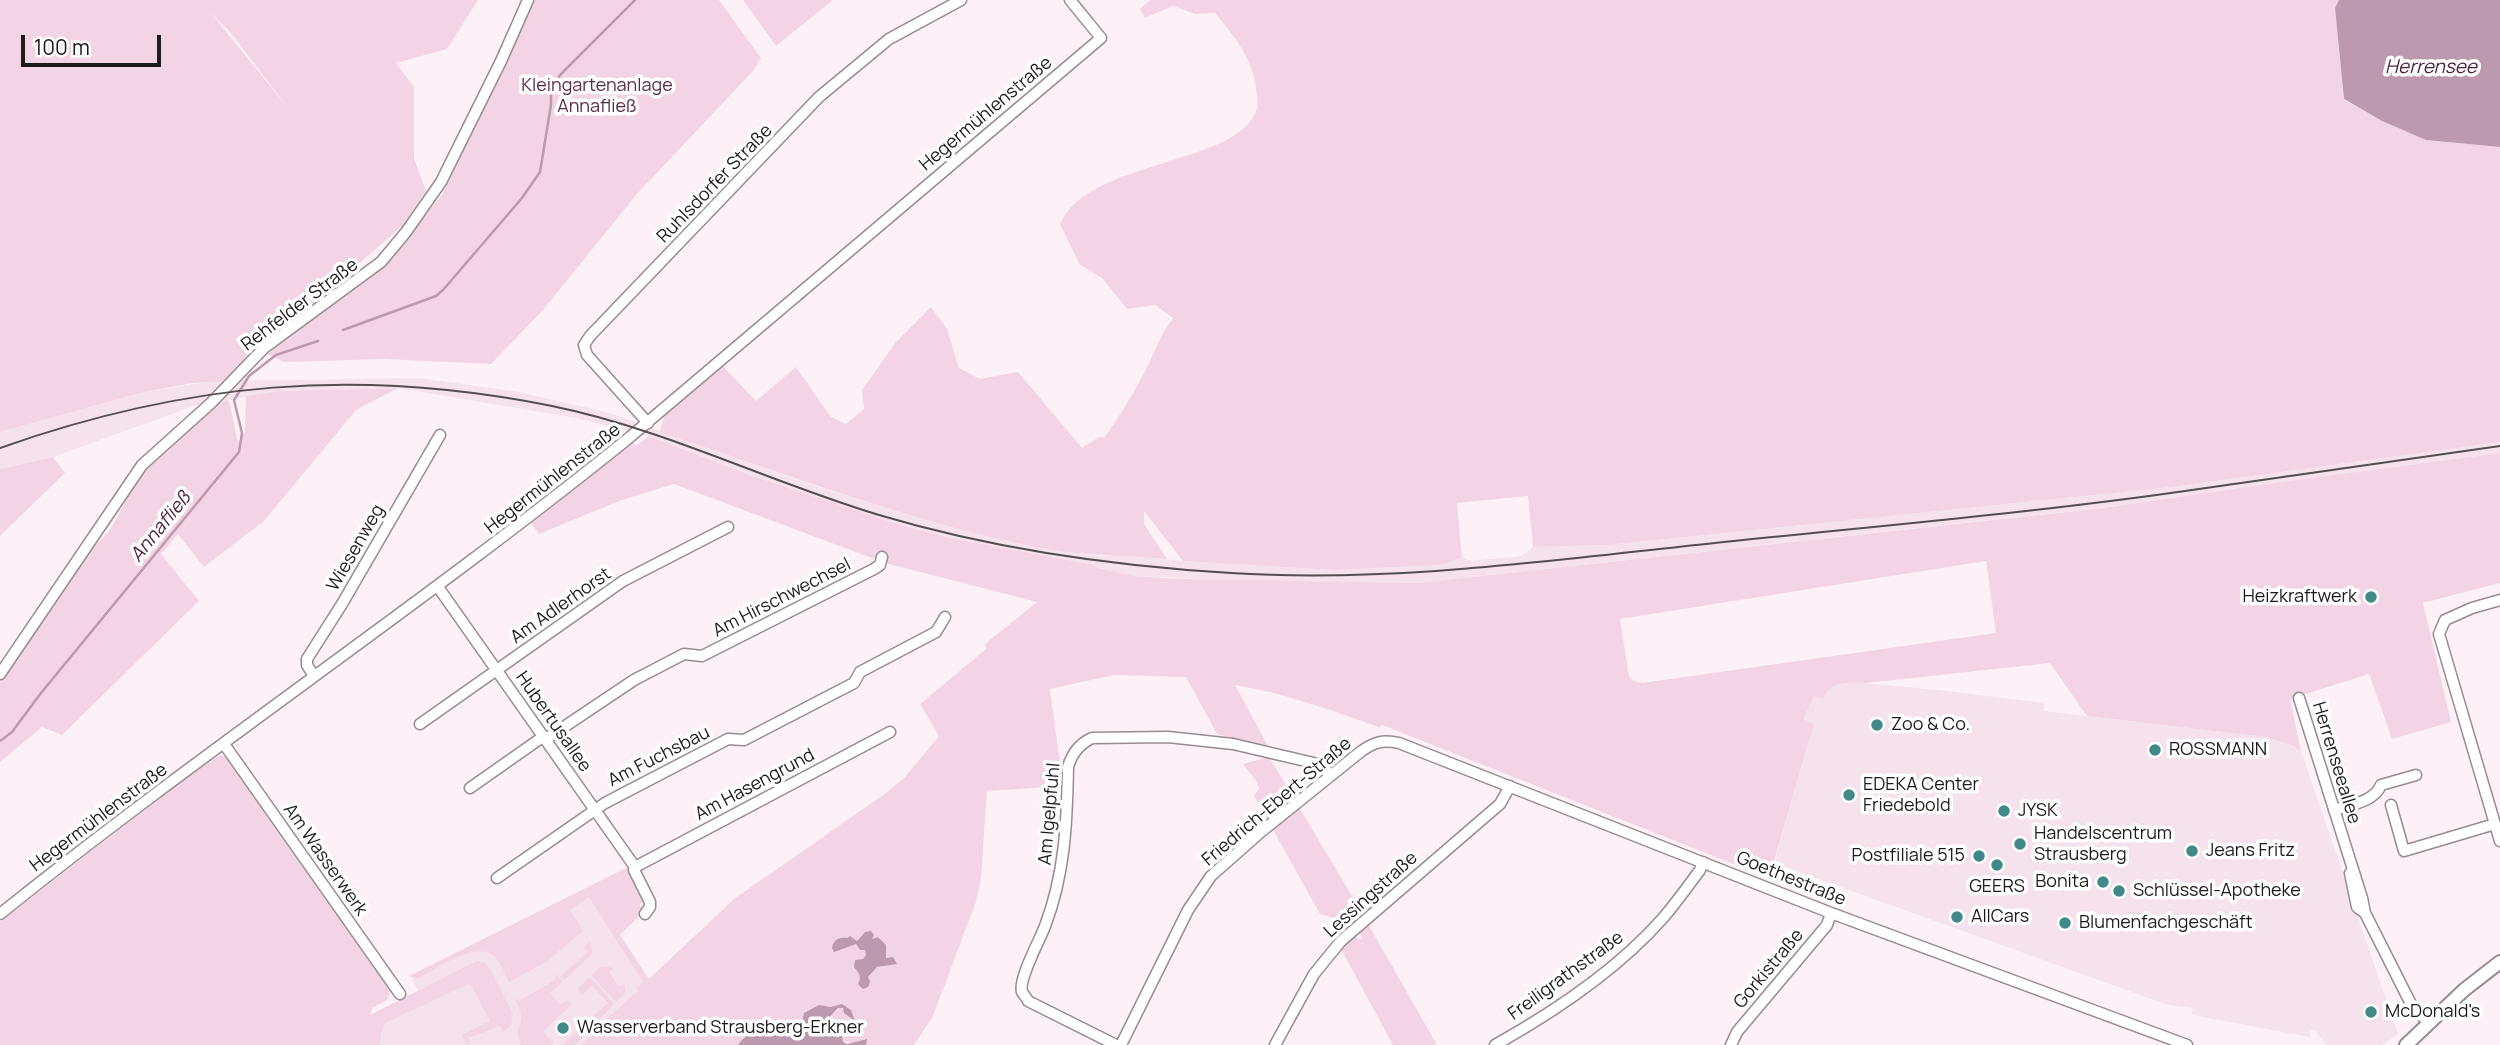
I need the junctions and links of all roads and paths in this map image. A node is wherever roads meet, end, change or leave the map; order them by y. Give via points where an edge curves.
1 (528, 0) edge
2 (961, 0) edge
3 (1070, 0) edge
4 (648, 423) junction
5 (440, 435) dead end
6 (728, 527) dead end
7 (882, 557) dead end
8 (438, 587) junction
9 (2500, 600) edge
10 (945, 617) dead end
11 (497, 669) junction
12 (0, 674) edge
13 (314, 676) junction
14 (2299, 698) dead end
15 (420, 724) dead end
16 (890, 732) dead end
17 (545, 737) junction
18 (1383, 741) joint
19 (223, 744) junction
20 (1331, 775) junction
21 (2416, 775) dead end
22 (1510, 786) junction
23 (470, 788) dead end
24 (2391, 805) dead end
25 (595, 810) junction
26 (2334, 810) junction
27 (2495, 824) junction
28 (2500, 841) edge
29 (1703, 862) junction
30 (635, 867) junction
31 (497, 878) dead end
32 (1831, 913) junction
33 (0, 914) edge
34 (645, 914) dead end
35 (2500, 962) edge
36 (400, 994) dead end
37 (2428, 1022) junction
38 (1118, 1045) edge
39 (1275, 1045) edge
40 (1495, 1045) edge
41 (1731, 1045) edge
42 (2187, 1045) edge
43 (2406, 1045) edge

1 - 12 street, Rehfelder Straße via 441,182 400,241 371,270 264,348 142,465
2 - 4 street, Ruhlsdorfer Straße via 889,39 819,97 590,336 584,345 587,355
3 - 4 street, Hegermühlenstraße via 1101,38
4 - 8 street, Hegermühlenstraße
5 - 13 street, Wiesenweg via 307,659
6 - 11 street, Am Adlerhorst via 623,581
7 - 17 street, Am Hirschwechsel via 874,569 702,656 684,654 644,675
8 - 11 street, Hubertusallee
8 - 13 street, Hegermühlenstraße
9 - 27 street via 2445,620 2439,634
10 - 25 street, Am Fuchsbau via 936,632 860,672 854,683 744,740 728,739
11 - 15 street, Am Adlerhorst
11 - 17 street, Hubertusallee
13 - 19 street, Hegermühlenstraße
14 - 26 street, Herrenseeallee
16 - 30 street, Am Hasengrund
17 - 23 street, Am Hirschwechsel
17 - 25 street, Hubertusallee
18 - 20 street, Friedrich-Ebert-Straße via 1367,747
18 - 22 street, Goethestraße
19 - 33 street, Hegermühlenstraße
19 - 36 street, Am Wasserwerk
20 - 38 street, Friedrich-Ebert-Straße via 1221,866 1202,888
20 - 38 street, Am Igelpfuhl via 1318,764 1247,747 1168,737 1092,738 1072,755 1066,847 1057,891 1022,981 1022,992 1028,1001
21 - 26 street via 2381,785 2378,793 2365,800
22 - 29 street, Goethestraße
22 - 39 street, Lessingstraße via 1500,804 1341,941 1314,975
24 - 27 street via 2404,851
25 - 30 street, Hubertusallee
25 - 31 street, Am Fuchsbau
26 - 37 street, Herrenseeallee via 2357,907 2365,913 2412,1006
27 - 28 street
29 - 32 street, Goethestraße
29 - 40 street, Freiligrathstraße via 1664,917 1633,949
30 - 34 street, Hubertusallee via 650,902
32 - 41 street, Gorkistraße via 1827,925
32 - 42 street, Goethestraße
35 - 37 main road
37 - 43 main road

